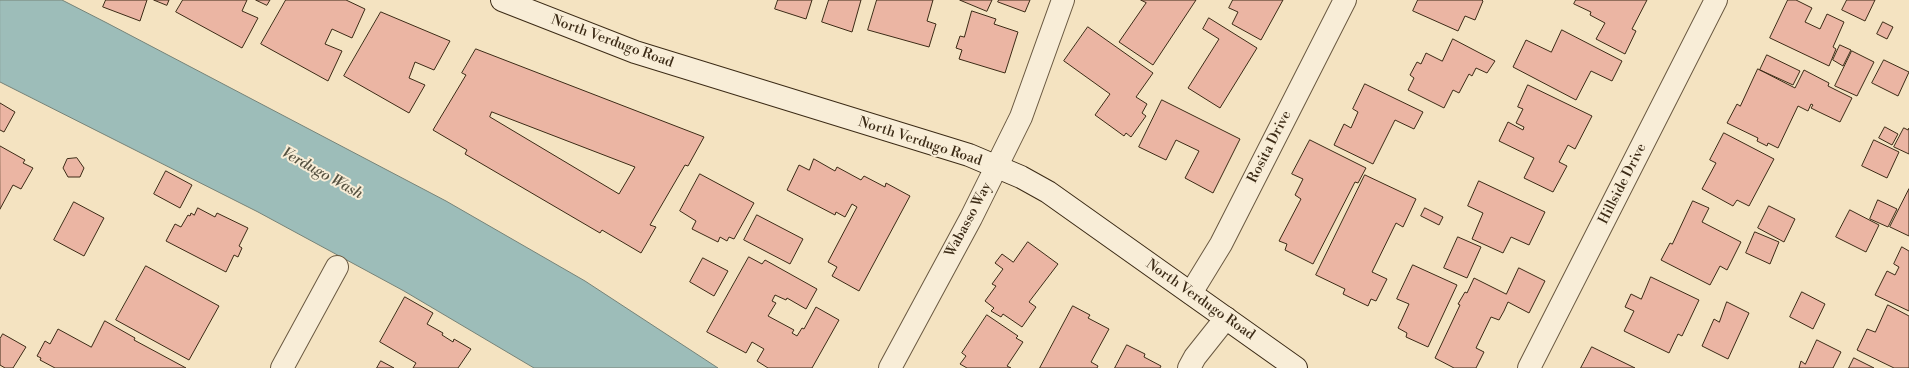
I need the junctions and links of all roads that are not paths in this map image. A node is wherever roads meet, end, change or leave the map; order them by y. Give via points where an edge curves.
1 (502, 0) edge
2 (1063, 0) edge
3 (1345, 0) edge
4 (1716, 0) edge
5 (997, 168) junction
6 (337, 267) dead end
7 (1191, 293) junction
8 (1226, 318) junction
9 (282, 368) edge
10 (890, 368) edge
11 (1189, 368) edge
12 (1296, 368) edge
13 (1530, 368) edge

1 - 5 street, North Verdugo Road via 635,52 969,155
2 - 5 street, Wabasso Way via 1021,117
3 - 7 street, Rosita Drive via 1221,244
4 - 13 street, Hillside Drive
5 - 7 street, North Verdugo Road via 1021,177 1048,192
5 - 10 street, Wabasso Way
6 - 9 street
7 - 8 street, North Verdugo Road
8 - 11 street
8 - 12 street, North Verdugo Road

